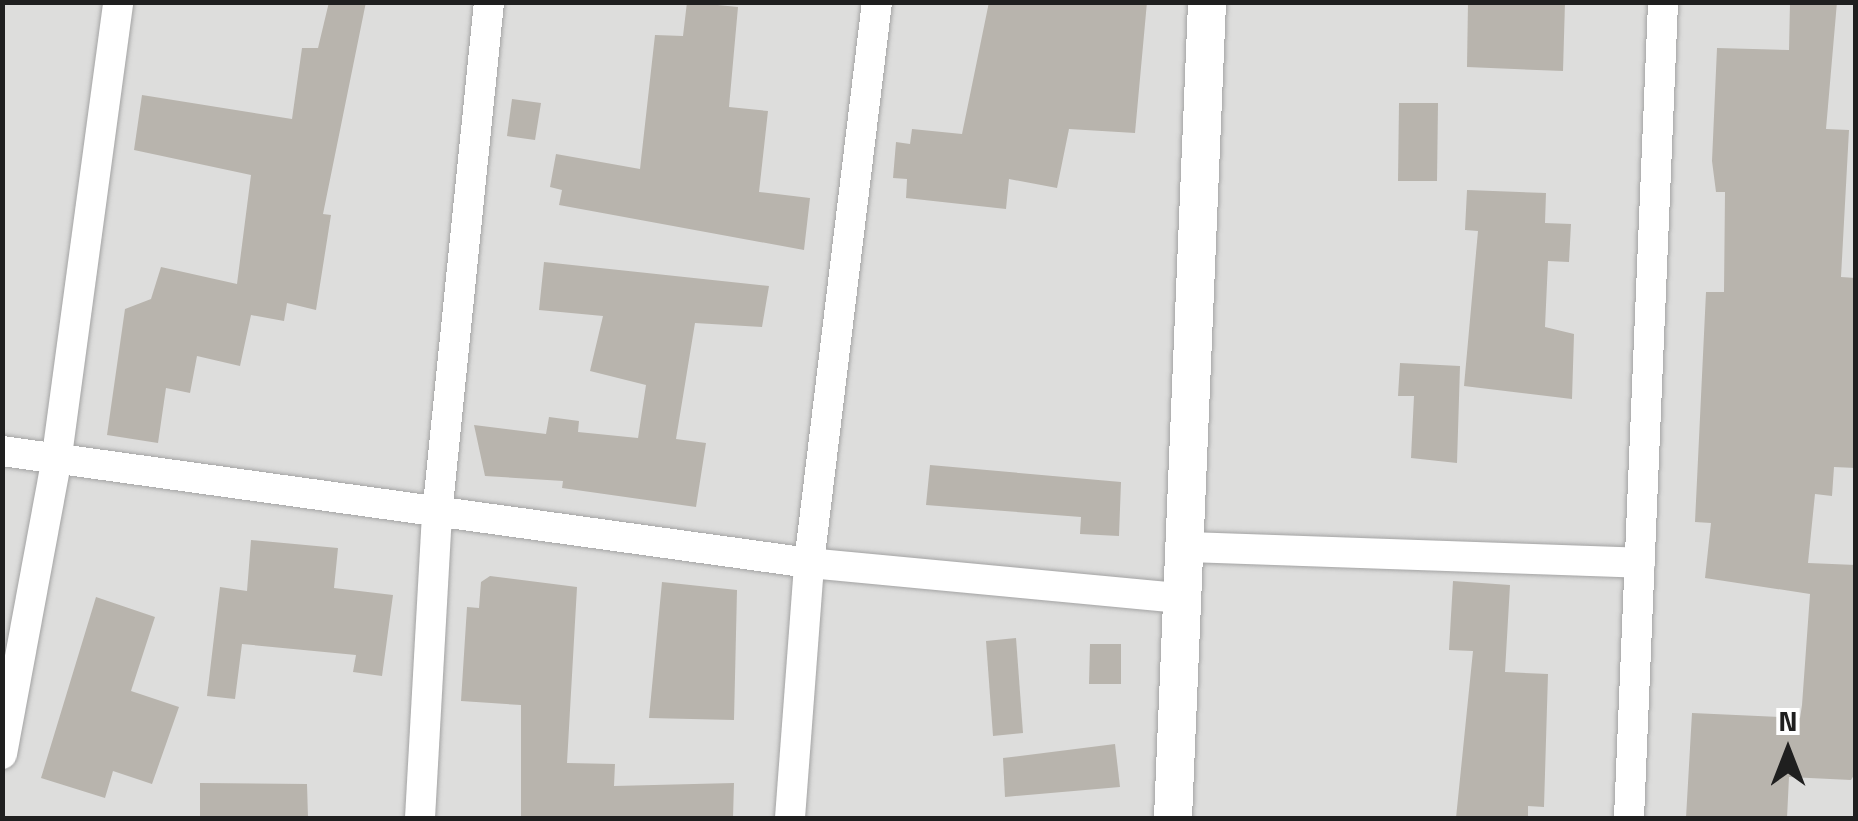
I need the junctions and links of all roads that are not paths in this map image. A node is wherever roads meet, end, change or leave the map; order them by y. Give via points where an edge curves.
1 (118, 2) edge
2 (489, 2) edge
3 (876, 2) edge
4 (1207, 2) edge
5 (1663, 2) edge
6 (2, 450) edge
7 (56, 463) junction
8 (437, 515) junction
9 (1189, 547) junction
10 (809, 563) junction
11 (1640, 563) junction
12 (1181, 598) junction
13 (2, 754) edge
14 (420, 818) edge
15 (790, 818) edge
16 (1173, 818) edge
17 (1629, 818) edge

1 - 7 street
2 - 8 street
3 - 10 street
4 - 9 street
5 - 11 street
6 - 7 street
7 - 8 street
7 - 13 street
8 - 10 street
8 - 14 street
9 - 11 street
9 - 12 street
10 - 12 street
10 - 15 street
11 - 17 street
12 - 16 street

